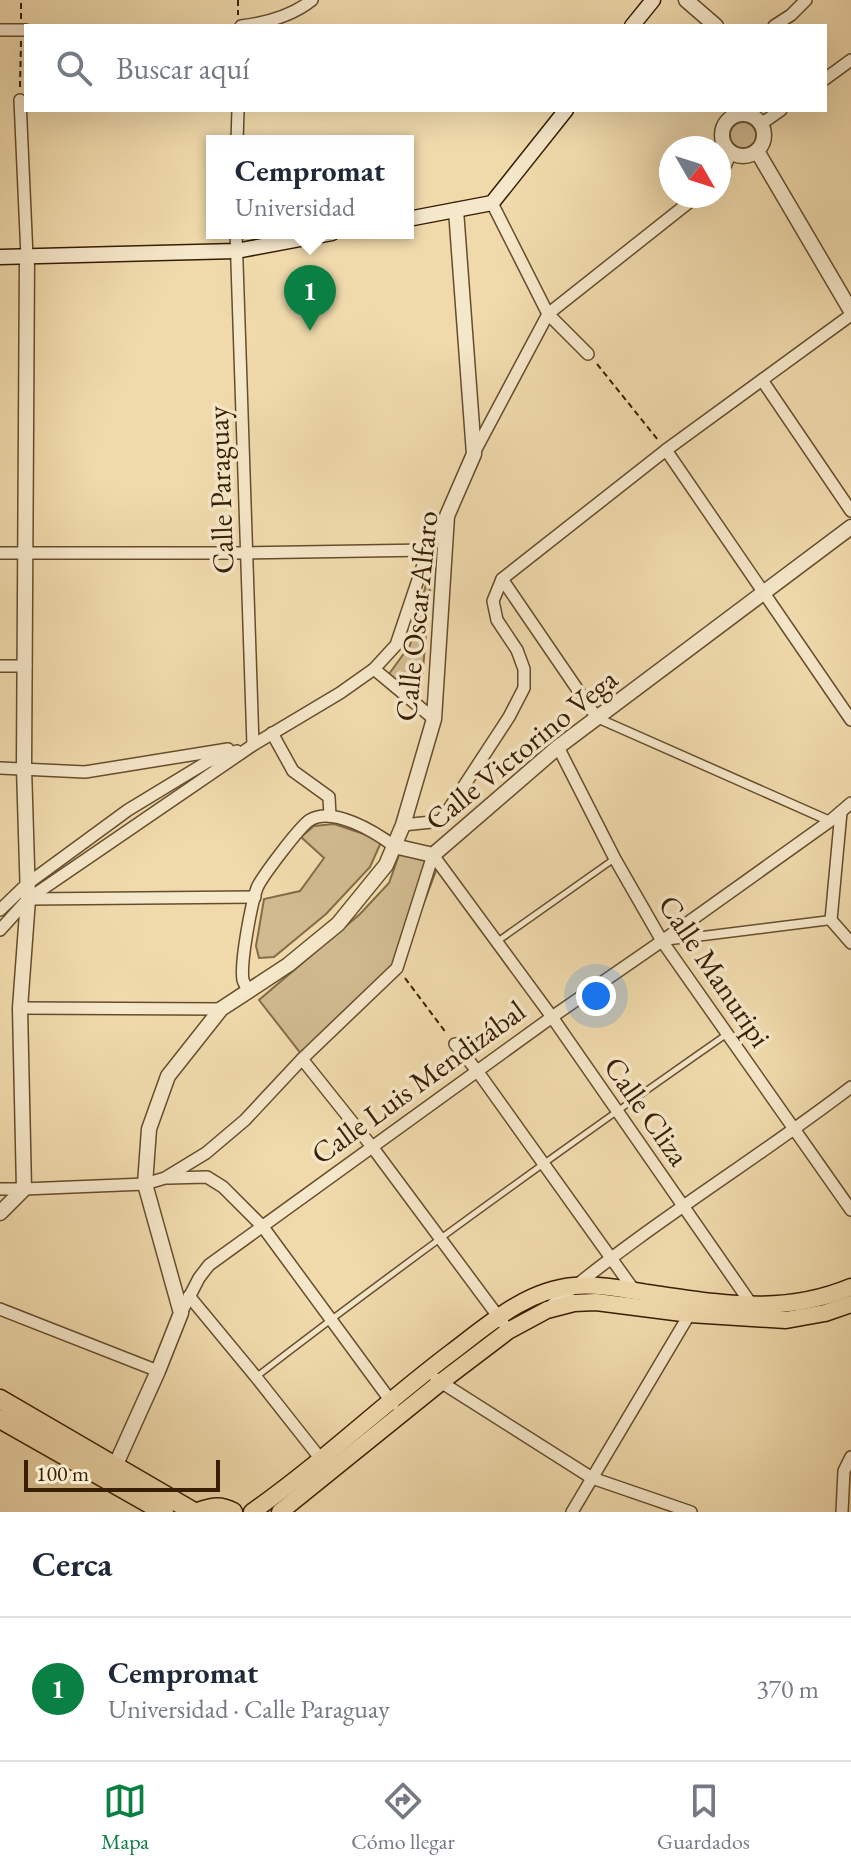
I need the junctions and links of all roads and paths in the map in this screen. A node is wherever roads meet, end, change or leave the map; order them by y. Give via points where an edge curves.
1 (21, 0) edge
2 (238, 0) edge
3 (312, 0) edge
4 (653, 0) edge
5 (686, 0) edge
6 (806, 0) edge
7 (240, 24) edge
8 (252, 24) edge
9 (634, 24) edge
10 (714, 24) edge
11 (777, 24) edge
12 (0, 30) edge
13 (24, 30) edge
14 (851, 60) edge
15 (827, 78) edge
16 (20, 100) joint
17 (238, 112) edge
18 (564, 112) edge
19 (754, 116) edge
20 (237, 135) edge
21 (722, 136) edge
22 (757, 151) junction
23 (731, 153) edge
24 (492, 203) junction
25 (682, 208) edge
26 (456, 210) junction
27 (414, 218) edge
28 (236, 239) edge
29 (300, 239) edge
30 (236, 251) junction
31 (0, 257) edge
32 (27, 257) junction
33 (851, 313) edge
34 (548, 314) junction
35 (588, 354) joint
36 (762, 380) junction
37 (666, 450) junction
38 (474, 454) junction
39 (851, 511) edge
40 (447, 516) junction
41 (851, 527) edge
42 (428, 550) junction
43 (24, 552) junction
44 (0, 553) edge
45 (246, 553) junction
46 (502, 579) junction
47 (764, 591) junction
48 (0, 666) edge
49 (26, 666) junction
50 (374, 669) junction
51 (597, 718) junction
52 (434, 719) junction
53 (851, 720) edge
54 (272, 733) junction
55 (253, 745) junction
56 (558, 747) junction
57 (0, 768) edge
58 (24, 768) junction
59 (851, 803) edge
60 (841, 812) junction
61 (330, 816) junction
62 (830, 821) junction
63 (403, 825) junction
64 (394, 846) junction
65 (433, 855) junction
66 (615, 859) junction
67 (28, 891) junction
68 (255, 897) junction
69 (0, 910) edge
70 (831, 920) junction
71 (0, 930) edge
72 (498, 941) junction
73 (662, 941) junction
74 (851, 943) edge
75 (397, 968) junction
76 (248, 991) junction
77 (20, 1008) junction
78 (221, 1009) junction
79 (552, 1017) junction
80 (727, 1033) junction
81 (455, 1044) joint
82 (302, 1059) junction
83 (478, 1072) junction
84 (851, 1087) edge
85 (618, 1111) junction
86 (795, 1130) junction
87 (373, 1148) junction
88 (544, 1164) junction
89 (165, 1178) junction
90 (145, 1184) junction
91 (0, 1189) edge
92 (24, 1189) junction
93 (685, 1206) junction
94 (851, 1210) edge
95 (0, 1213) edge
96 (263, 1227) junction
97 (441, 1238) junction
98 (612, 1259) junction
99 (575, 1286) junction
100 (851, 1287) edge
101 (635, 1291) junction
102 (189, 1296) junction
103 (851, 1304) edge
104 (695, 1307) junction
105 (645, 1308) junction
106 (0, 1309) edge
107 (547, 1310) junction
108 (757, 1312) junction
109 (181, 1313) junction
110 (331, 1319) junction
111 (504, 1324) junction
112 (158, 1371) junction
113 (425, 1373) junction
114 (256, 1377) junction
115 (441, 1382) junction
116 (0, 1399) edge
117 (390, 1400) junction
118 (401, 1415) junction
119 (0, 1419) edge
120 (851, 1457) edge
121 (327, 1464) junction
122 (112, 1473) junction
123 (592, 1478) junction
124 (847, 1499) edge
125 (164, 1512) edge
126 (196, 1512) edge
127 (233, 1512) edge
128 (252, 1512) edge
129 (280, 1512) edge
130 (572, 1512) edge
131 (691, 1512) edge
132 (842, 1512) edge

1 - 13 path
2 - 7 path
3 - 8 street via 276,20
4 - 9 street
5 - 10 street
6 - 11 street
12 - 13 street
13 - 16 path
14 - 15 street
16 - 32 street
17 - 20 street
18 - 24 street
19 - 21 street via 736,115 725,123
19 - 22 street via 764,138
22 - 23 street
22 - 33 street
24 - 26 street
24 - 34 street
25 - 34 street, Calle Oscar Alfaro
26 - 27 street
26 - 38 street
28 - 30 street, Calle Paraguay
29 - 30 street
30 - 32 street
30 - 45 street, Calle Paraguay
31 - 32 street
32 - 43 street
33 - 36 street
34 - 35 street
34 - 38 street, Calle Oscar Alfaro
35 - 37 path
36 - 37 street
36 - 39 street
37 - 46 street
37 - 47 street
38 - 40 street, Calle Oscar Alfaro
40 - 42 street
40 - 52 street, Calle Oscar Alfaro
41 - 47 street, Calle Victorino Vega
42 - 45 street
42 - 50 street via 396,645
43 - 44 street
43 - 45 street
43 - 49 street
45 - 55 street, Calle Paraguay
46 - 51 street
46 - 63 street via 493,601 497,620 524,669 524,688 441,821
47 - 51 street, Calle Victorino Vega
47 - 53 street
48 - 49 street
49 - 58 street
50 - 52 street
50 - 54 street
51 - 56 street, Calle Victorino Vega
51 - 62 street
52 - 63 street, Calle Oscar Alfaro
54 - 55 street
54 - 61 street via 293,771 329,797
55 - 58 street via 85,772
55 - 67 street via 207,762 128,810
56 - 65 street, Calle Victorino Vega
56 - 66 street, Calle Manuripi
57 - 58 street
58 - 67 street
59 - 60 street, Calle Luis Mendizábal
60 - 62 street, Calle Luis Mendizábal
60 - 70 street
61 - 64 street via 370,829
61 - 68 street via 310,820 275,861
62 - 73 street, Calle Luis Mendizábal
63 - 64 street, Calle Oscar Alfaro
64 - 65 street
64 - 76 street, Calle Oscar Alfaro via 386,865 338,924
65 - 72 street, Calle Cliza
65 - 75 street, Calle Victorino Vega
66 - 72 lane
66 - 73 street, Calle Manuripi
67 - 68 street
67 - 69 street
67 - 71 street
67 - 77 street
68 - 76 street via 243,957
70 - 73 street
70 - 74 street
72 - 79 street, Calle Cliza
73 - 79 street, Calle Luis Mendizábal
73 - 80 street, Calle Manuripi
75 - 81 path
75 - 82 street, Calle Victorino Vega
76 - 78 street, Calle Oscar Alfaro
77 - 78 street
77 - 92 street
78 - 90 street, Calle Oscar Alfaro via 168,1076 149,1129
79 - 83 street, Calle Luis Mendizábal
79 - 85 street, Calle Cliza
80 - 85 lane
80 - 86 street, Calle Manuripi
81 - 83 street
82 - 87 street
82 - 89 street, Calle Victorino Vega via 245,1120
83 - 87 street, Calle Luis Mendizábal
83 - 88 street
84 - 86 street
85 - 88 lane
85 - 93 street, Calle Cliza
86 - 93 street
86 - 94 street, Calle Manuripi
87 - 96 street, Calle Luis Mendizábal
87 - 97 street
88 - 97 lane
88 - 98 street
89 - 90 street, Calle Victorino Vega
89 - 96 street via 207,1177
90 - 92 street, Calle Victorino Vega
90 - 109 street, Calle Oscar Alfaro
91 - 92 street, Calle Victorino Vega
92 - 95 street
93 - 98 street
93 - 108 street, Calle Cliza
96 - 102 street, Calle Luis Mendizábal via 209,1265
96 - 110 street
97 - 110 lane
97 - 111 street
98 - 99 street
98 - 101 street
99 - 101 main road
99 - 107 street
99 - 111 main road via 522,1302
100 - 108 main road
101 - 104 main road
101 - 105 street
102 - 109 street, Calle Luis Mendizábal
102 - 114 street
103 - 108 main road via 805,1318
104 - 105 main road
104 - 108 main road
104 - 123 street
105 - 107 main road via 585,1302
106 - 112 street
107 - 111 main road
109 - 112 street, Calle Luis Mendizábal
110 - 114 lane
110 - 117 street
111 - 113 main road
111 - 115 main road
112 - 122 street, Calle Luis Mendizábal
113 - 115 street
113 - 117 main road
114 - 121 street
115 - 118 main road
115 - 123 street
116 - 122 highway
117 - 118 street
117 - 121 main road
118 - 121 main road
119 - 122 highway
120 - 124 street via 844,1471
121 - 128 main road
121 - 129 main road
122 - 125 highway
122 - 126 highway
123 - 130 street
123 - 131 street
124 - 132 street
126 - 127 highway via 223,1507

